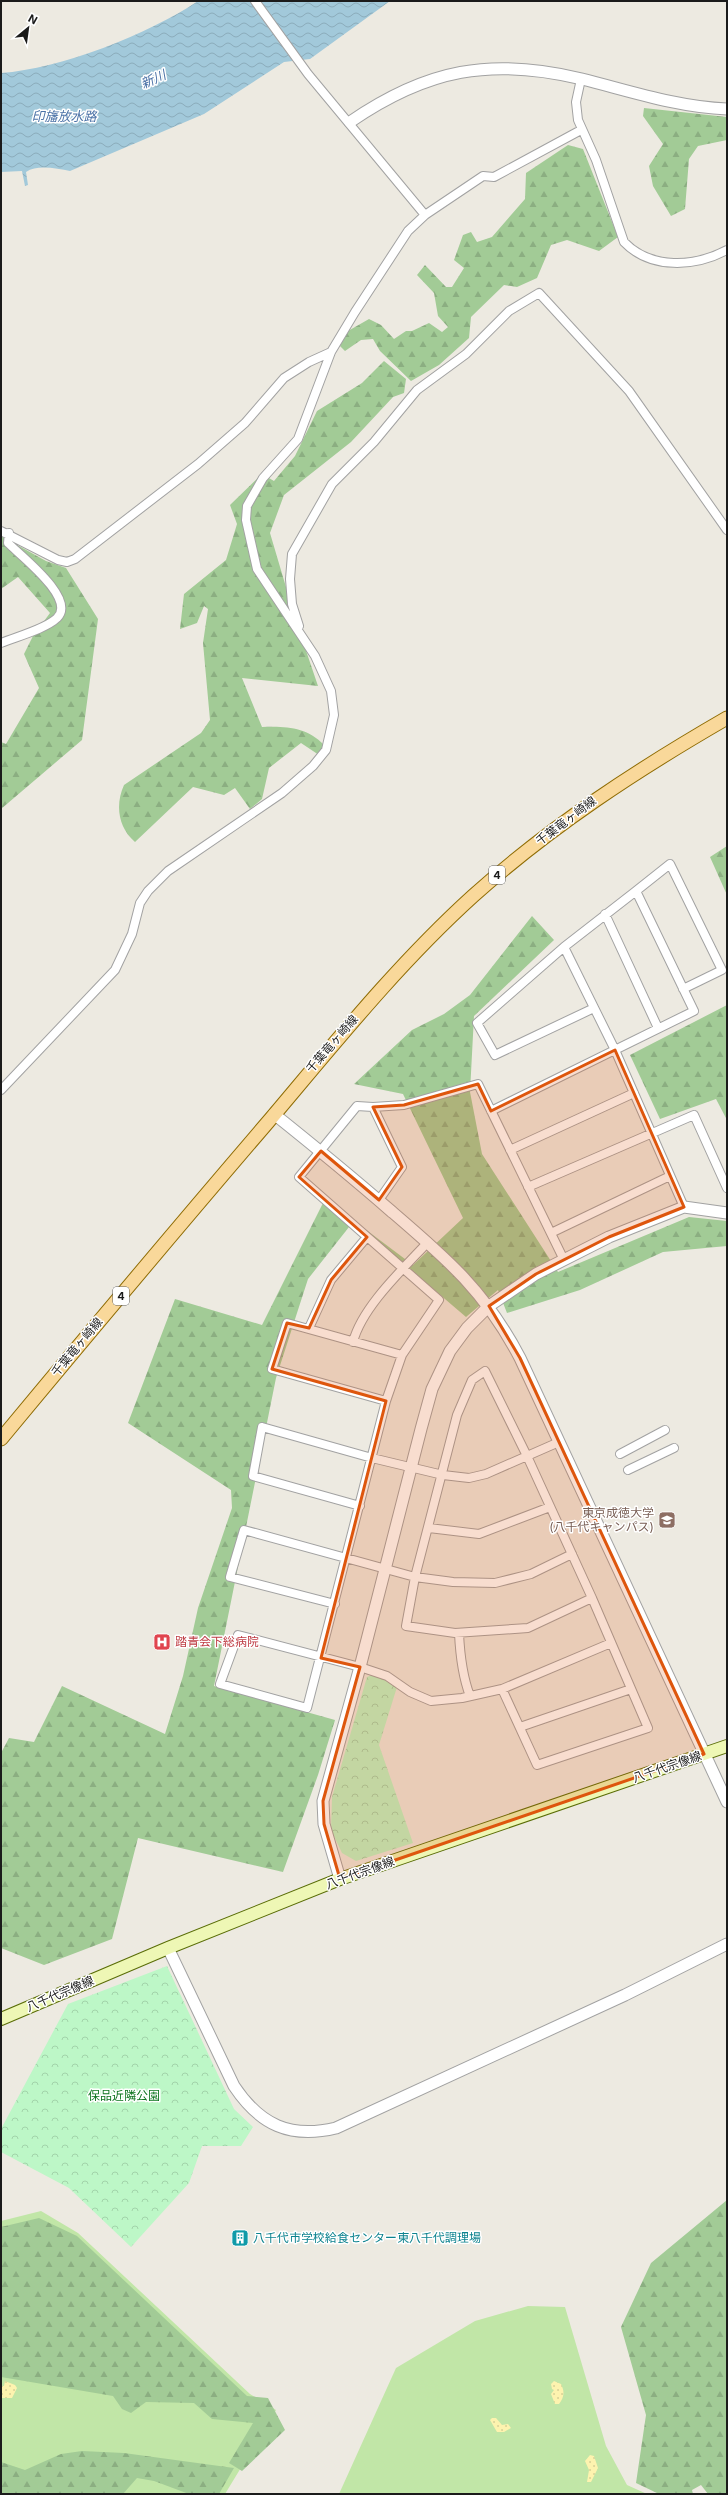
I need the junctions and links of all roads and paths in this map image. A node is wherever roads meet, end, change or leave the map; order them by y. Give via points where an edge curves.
1 (254, 1) edge
2 (581, 79) junction
3 (727, 109) edge
4 (350, 122) junction
5 (581, 130) junction
6 (425, 215) junction
7 (727, 250) edge
8 (331, 352) junction
9 (727, 530) edge
10 (5, 532) edge
11 (301, 634) junction
12 (1, 643) edge
13 (727, 718) edge
14 (636, 891) junction
15 (605, 914) junction
16 (564, 947) junction
17 (683, 989) junction
18 (594, 1008) junction
19 (658, 1028) junction
20 (616, 1050) junction
21 (1, 1090) edge
22 (634, 1093) junction
23 (373, 1107) junction
24 (491, 1111) junction
25 (274, 1114) junction
26 (652, 1134) junction
27 (510, 1150) junction
28 (321, 1151) junction
29 (670, 1176) junction
30 (528, 1187) junction
31 (727, 1188) edge
32 (379, 1200) junction
33 (684, 1207) junction
34 (727, 1213) edge
35 (551, 1233) junction
36 (367, 1237) junction
37 (428, 1242) junction
38 (564, 1260) junction
39 (403, 1268) junction
40 (488, 1306) junction
41 (309, 1328) junction
42 (353, 1342) junction
43 (402, 1355) junction
44 (386, 1401) junction
45 (665, 1430) dead end
46 (1, 1439) edge
47 (559, 1442) junction
48 (674, 1448) dead end
49 (620, 1454) dead end
50 (527, 1456) junction
51 (372, 1458) junction
52 (412, 1468) junction
53 (628, 1470) dead end
54 (443, 1475) junction
55 (360, 1506) junction
56 (550, 1507) junction
57 (429, 1528) junction
58 (572, 1554) junction
59 (347, 1557) junction
60 (384, 1567) junction
61 (415, 1577) junction
62 (592, 1598) junction
63 (335, 1604) junction
64 (459, 1633) junction
65 (611, 1643) junction
66 (322, 1658) junction
67 (360, 1667) junction
68 (502, 1689) junction
69 (631, 1689) junction
70 (470, 1696) junction
71 (520, 1727) junction
72 (727, 1746) edge
73 (704, 1754) junction
74 (727, 1802) edge
75 (340, 1879) junction
76 (727, 1944) edge
77 (168, 1948) junction
78 (1, 2019) edge

1 - 4 street via 308,74
2 - 3 street via 676,103
2 - 4 street via 520,68 465,71 408,89
2 - 5 street via 576,102
4 - 6 street
5 - 6 street via 494,177 483,176
5 - 7 street via 596,160 624,242 632,250 645,258 676,263 697,262
6 - 8 street via 413,225 384,266
8 - 10 street via 284,378 246,423 198,464 75,559 68,562 58,560
8 - 11 street via 298,439 263,478 247,506 246,520 257,569
9 - 11 street via 629,391 540,293 509,311 466,354 417,390 374,442 332,484 292,554 292,604
10 - 12 street via 8,543 55,590 61,601 62,610 57,618
11 - 21 street via 315,656 331,692 334,715 326,750 314,766 282,793 168,870 148,890 140,903 132,934 115,970
13 - 25 main road, 千葉竜ヶ崎線 / 4 via 650,762 604,793 522,854 484,887 376,994
14 - 15 street
14 - 17 street
14 - 17 street via 670,864 722,970
15 - 16 street
15 - 19 street
16 - 18 street
16 - 18 street via 477,1023 495,1055
17 - 19 street via 694,1010
18 - 20 street
19 - 20 street
20 - 22 street
20 - 24 street
22 - 26 street
22 - 27 street
23 - 24 street via 404,1104 478,1084
23 - 28 street via 358,1106
23 - 32 street via 402,1167
24 - 27 street
25 - 28 street
25 - 46 main road, 千葉竜ヶ崎線 / 4
26 - 29 street
26 - 30 street
26 - 31 street via 694,1115
27 - 30 street
28 - 32 street
28 - 36 street via 299,1177
29 - 33 street
29 - 35 street
30 - 35 street
32 - 37 street
33 - 34 street
33 - 38 street via 609,1237
35 - 38 street
36 - 39 street
36 - 41 street via 331,1280
37 - 39 street
37 - 40 street via 456,1267
38 - 40 street via 536,1274
39 - 42 street via 357,1326
39 - 43 street via 439,1300
40 - 47 street via 517,1352
40 - 52 street via 450,1351 439,1373 420,1429
41 - 42 street
41 - 44 street via 287,1323 272,1369
42 - 43 street
43 - 44 street
44 - 51 street
45 - 49 street
47 - 50 street
47 - 73 street
48 - 53 street
50 - 54 street via 486,1474 469,1478
50 - 54 street via 485,1371 472,1380 457,1415
50 - 56 street
51 - 52 street
51 - 55 street
51 - 55 street via 262,1427 253,1476
52 - 54 street
52 - 60 street
54 - 57 street
55 - 59 street
56 - 57 street via 479,1534
56 - 58 street
57 - 61 street
58 - 61 street via 531,1574 495,1583 453,1582
58 - 62 street
59 - 60 street
59 - 63 street
59 - 63 street via 244,1530 230,1577
60 - 61 street
60 - 67 street
61 - 64 street via 406,1626
62 - 64 street via 528,1628
62 - 65 street
63 - 66 street
64 - 70 street via 463,1675
65 - 68 street
65 - 69 street
66 - 66 street via 238,1635 220,1684 307,1708
66 - 67 street
67 - 70 street via 387,1676 410,1692 431,1701
67 - 75 street via 323,1800 324,1824
68 - 70 street
68 - 71 street
69 - 71 street
69 - 71 street via 648,1728 537,1765
72 - 73 main road, 八千代宗像線
73 - 74 street
73 - 75 main road, 八千代宗像線
75 - 77 main road, 八千代宗像線
76 - 77 street via 625,1995 336,2128 304,2133 276,2126 252,2111 245,2102 234,2086
77 - 78 main road, 八千代宗像線

